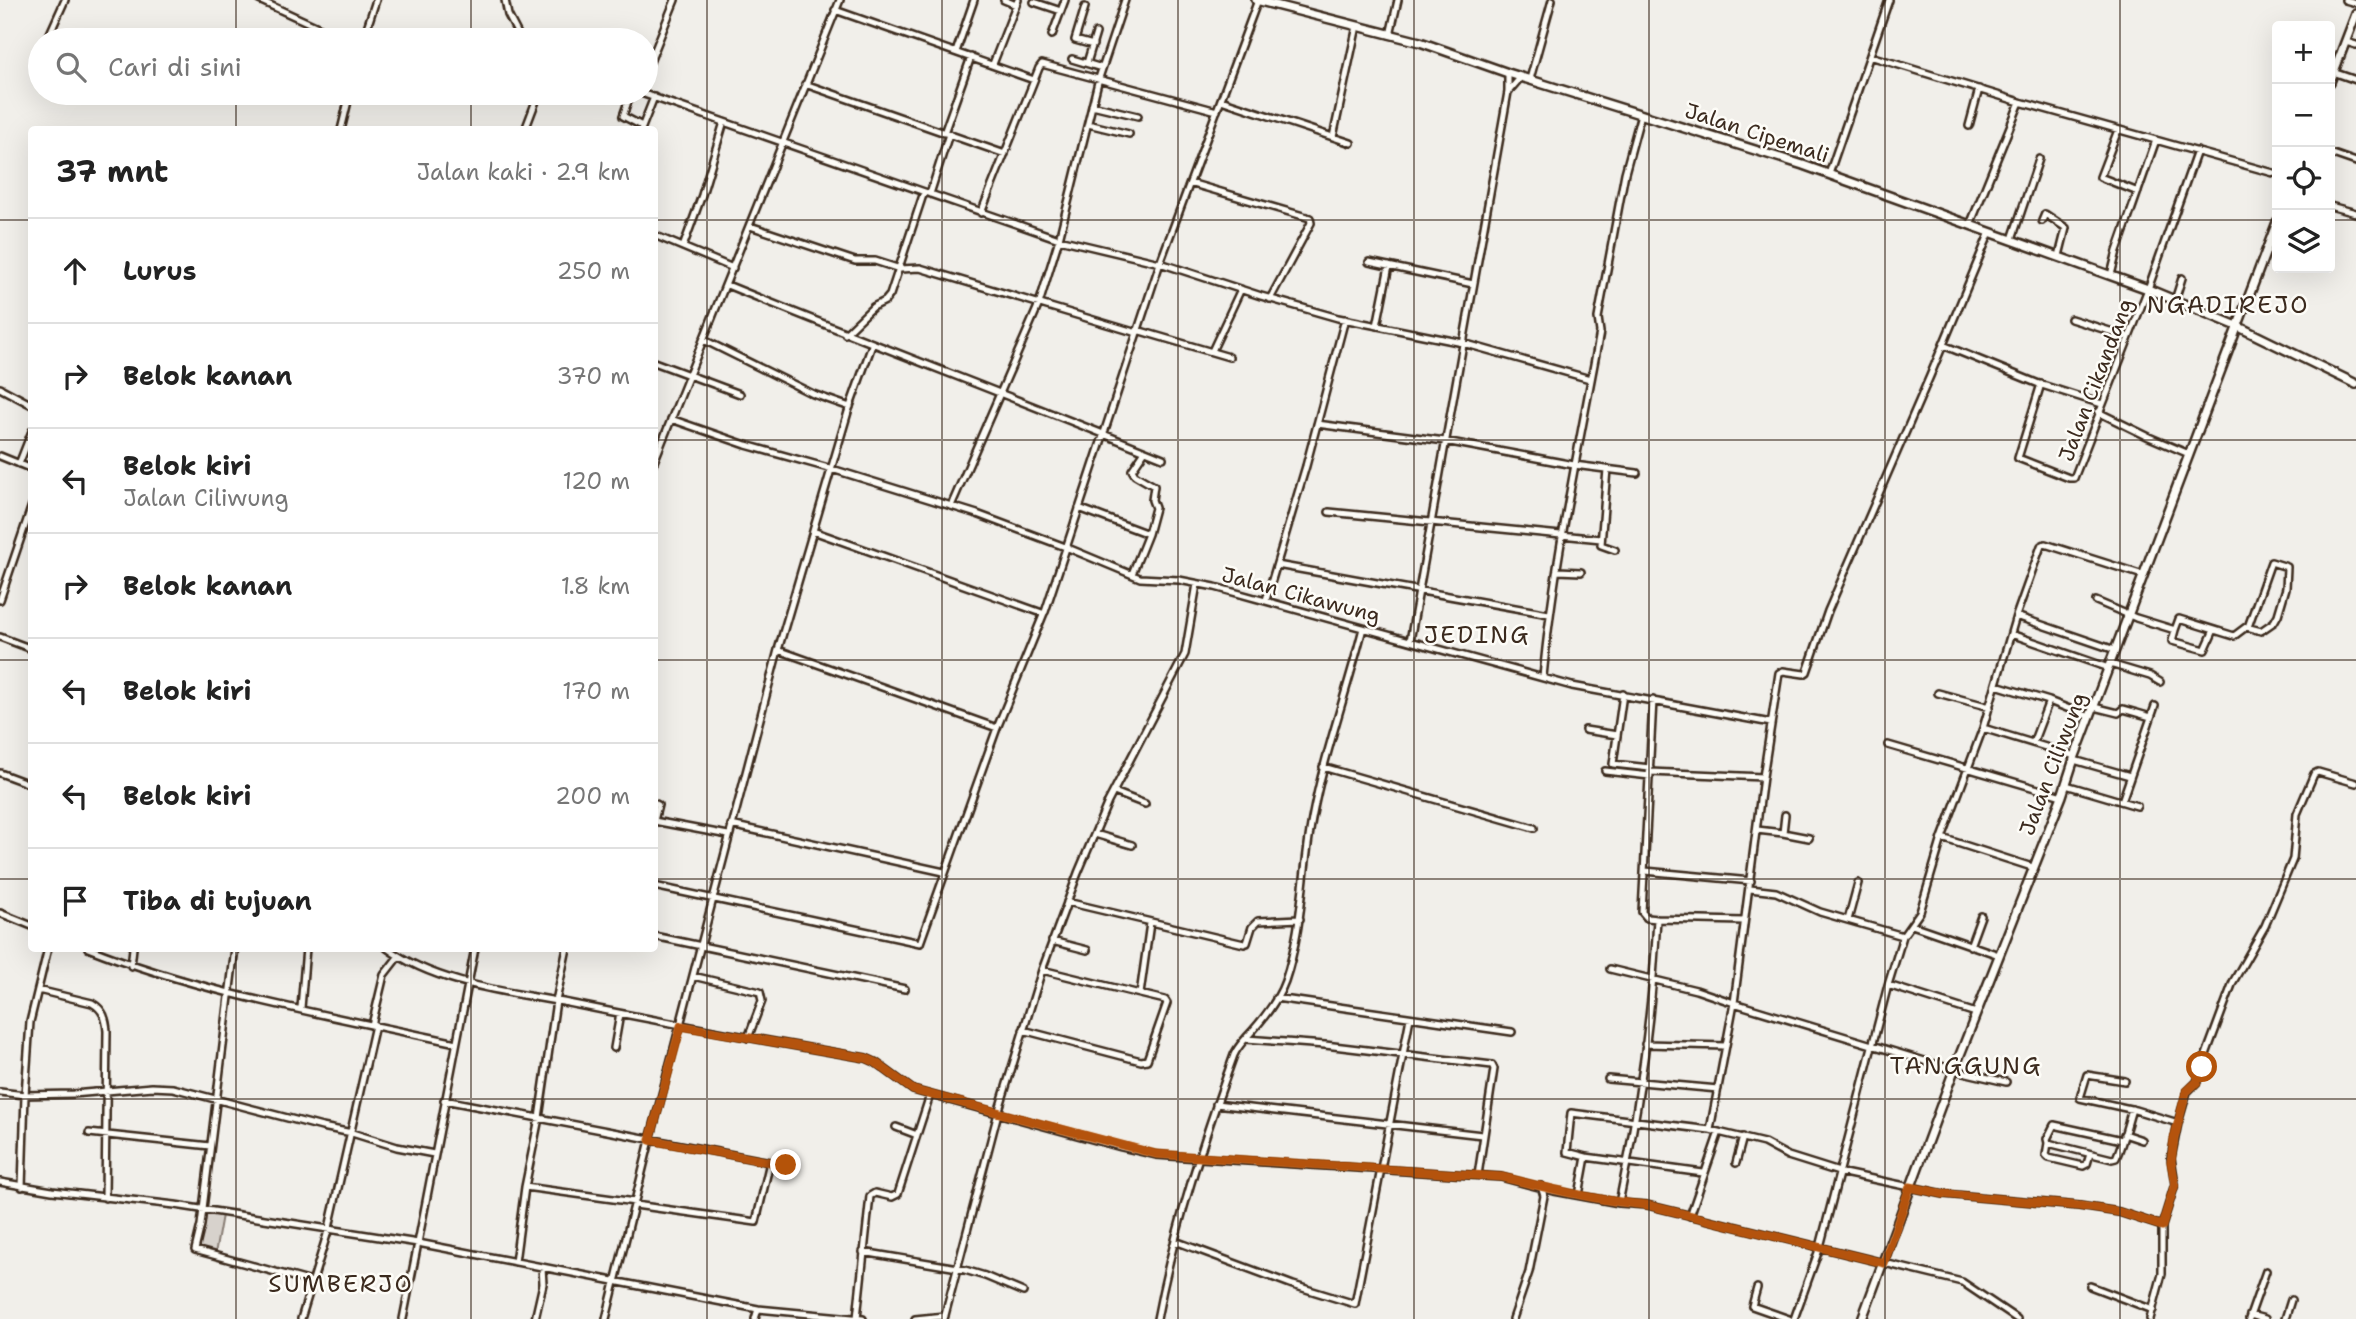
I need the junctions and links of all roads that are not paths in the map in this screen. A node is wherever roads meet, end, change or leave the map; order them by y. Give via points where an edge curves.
1 (65, 0) edge
2 (259, 0) edge
3 (376, 0) edge
4 (675, 0) edge
5 (839, 0) edge
6 (974, 0) edge
7 (1004, 0) edge
8 (1065, 0) edge
9 (1125, 0) edge
10 (1257, 0) edge
11 (1398, 0) edge
12 (1552, 0) edge
13 (1889, 0) edge
14 (2345, 0) edge
15 (505, 1) edge
16 (1017, 2) edge
17 (1034, 2) edge
18 (2356, 2) edge
19 (1085, 7) dead end
20 (835, 10) junction
21 (1060, 11) junction
22 (2356, 13) edge
23 (1357, 26) junction
24 (52, 28) edge
25 (319, 28) edge
26 (367, 28) edge
27 (515, 28) edge
28 (1096, 33) dead end
29 (1052, 35) dead end
30 (1390, 35) junction
31 (658, 42) edge
32 (2346, 42) junction
33 (1093, 45) junction
34 (2356, 45) edge
35 (956, 52) junction
36 (1870, 56) junction
37 (971, 57) junction
38 (1072, 59) dead end
39 (1087, 63) junction
40 (993, 64) junction
41 (2335, 67) edge
42 (1102, 68) junction
43 (1508, 73) junction
44 (2335, 73) edge
45 (1521, 76) junction
46 (1099, 78) junction
47 (1034, 79) junction
48 (1530, 79) junction
49 (2356, 80) edge
50 (805, 84) junction
51 (1979, 89) junction
52 (1508, 93) junction
53 (658, 98) edge
54 (1221, 100) junction
55 (2020, 102) junction
56 (347, 105) edge
57 (534, 105) edge
58 (627, 105) edge
59 (651, 105) edge
60 (1092, 105) junction
61 (1217, 111) junction
62 (1641, 114) junction
63 (1138, 116) dead end
64 (724, 122) junction
65 (1088, 124) junction
66 (342, 126) edge
67 (527, 126) edge
68 (638, 126) edge
69 (642, 126) edge
70 (1969, 126) dead end
71 (2119, 130) junction
72 (946, 134) junction
73 (1129, 134) dead end
74 (1333, 137) junction
75 (2156, 141) junction
76 (783, 142) junction
77 (1351, 143) dead end
78 (2197, 151) junction
79 (1005, 154) junction
80 (2335, 155) edge
81 (2039, 159) dead end
82 (2356, 162) edge
83 (2272, 173) edge
84 (1829, 174) junction
85 (1190, 183) junction
86 (2138, 192) junction
87 (927, 193) junction
88 (2335, 207) edge
89 (981, 212) junction
90 (2356, 213) edge
91 (2042, 221) dead end
92 (1970, 225) junction
93 (750, 226) junction
94 (1990, 232) junction
95 (2272, 235) edge
96 (658, 237) edge
97 (1059, 239) junction
98 (2012, 239) junction
99 (683, 247) junction
100 (2059, 256) junction
101 (1369, 262) dead end
102 (1160, 263) junction
103 (1389, 266) junction
104 (733, 268) junction
105 (900, 269) junction
106 (2111, 275) junction
107 (2182, 278) dead end
108 (1473, 284) junction
109 (727, 285) junction
110 (1241, 289) junction
111 (2148, 289) junction
112 (1270, 299) junction
113 (2175, 300) junction
114 (1039, 304) junction
115 (1345, 319) junction
116 (2071, 319) dead end
117 (1377, 326) junction
118 (2237, 326) junction
119 (1137, 331) junction
120 (845, 334) junction
121 (2129, 337) junction
122 (704, 340) junction
123 (1463, 344) junction
124 (872, 345) junction
125 (1943, 345) junction
126 (1212, 351) junction
127 (1228, 357) dead end
128 (658, 363) edge
129 (691, 374) junction
130 (1590, 379) junction
131 (2041, 384) junction
132 (2356, 384) edge
133 (0, 388) edge
134 (1000, 393) junction
135 (740, 394) dead end
136 (28, 403) edge
137 (2102, 404) junction
138 (850, 407) junction
139 (2098, 412) junction
140 (671, 419) junction
141 (1317, 424) junction
142 (1103, 434) junction
143 (28, 441) edge
144 (1445, 441) junction
145 (1145, 451) junction
146 (658, 452) edge
147 (2189, 454) junction
148 (0, 456) edge
149 (1163, 458) dead end
150 (19, 464) junction
151 (1574, 465) junction
152 (28, 467) edge
153 (832, 469) junction
154 (1606, 469) junction
155 (1637, 473) dead end
156 (951, 506) junction
157 (1079, 508) junction
158 (1329, 512) dead end
159 (28, 517) edge
160 (1430, 523) junction
161 (813, 531) junction
162 (1148, 534) junction
163 (1562, 537) junction
164 (1601, 539) junction
165 (1068, 548) junction
166 (1615, 550) dead end
167 (1277, 565) junction
168 (1558, 571) junction
169 (1581, 572) dead end
170 (1132, 574) junction
171 (2143, 575) junction
172 (1197, 583) junction
173 (1418, 592) junction
174 (0, 600) edge
175 (1265, 600) junction
176 (2096, 601) dead end
177 (1044, 613) junction
178 (1549, 614) junction
179 (2129, 614) junction
180 (2016, 616) junction
181 (2248, 627) junction
182 (1363, 628) junction
183 (2214, 629) junction
184 (2175, 630) junction
185 (2011, 634) junction
186 (0, 637) edge
187 (1410, 641) junction
188 (28, 648) edge
189 (778, 650) junction
190 (2115, 650) junction
191 (2109, 666) junction
192 (1543, 677) junction
193 (2160, 682) dead end
194 (1996, 685) junction
195 (1938, 693) dead end
196 (1623, 694) junction
197 (1653, 700) junction
198 (2049, 701) junction
199 (2155, 706) dead end
200 (1990, 707) junction
201 (2094, 707) junction
202 (2090, 717) junction
203 (2151, 717) junction
204 (1771, 723) junction
205 (997, 728) junction
206 (1983, 728) junction
207 (1585, 730) dead end
208 (1617, 735) junction
209 (2033, 743) junction
210 (1888, 745) dead end
211 (2074, 758) junction
212 (1323, 767) junction
213 (1969, 768) junction
214 (1605, 771) dead end
215 (1650, 772) junction
216 (0, 773) edge
217 (1763, 776) junction
218 (2130, 776) junction
219 (2356, 783) edge
220 (28, 784) edge
221 (2066, 785) junction
222 (1114, 792) junction
223 (2062, 796) junction
224 (2122, 801) junction
225 (1144, 804) dead end
226 (2137, 806) dead end
227 (1785, 814) dead end
228 (658, 822) edge
229 (731, 825) junction
230 (1534, 828) dead end
231 (1757, 830) junction
232 (1783, 833) junction
233 (1095, 834) junction
234 (728, 835) junction
235 (1809, 838) dead end
236 (1942, 838) junction
237 (1132, 845) dead end
238 (2032, 867) junction
239 (1645, 871) junction
240 (944, 872) junction
241 (1751, 881) junction
242 (1858, 883) dead end
243 (658, 887) edge
244 (1750, 889) junction
245 (712, 898) junction
246 (1067, 902) junction
247 (0, 913) edge
248 (1981, 916) dead end
249 (1300, 919) junction
250 (1657, 919) junction
251 (1848, 920) junction
252 (1744, 921) junction
253 (1150, 923) junction
254 (28, 925) edge
255 (1912, 925) junction
256 (1903, 936) junction
257 (658, 937) edge
258 (1052, 941) junction
259 (700, 945) junction
260 (1970, 946) junction
261 (1087, 950) dead end
262 (47, 952) edge
263 (98, 952) edge
264 (132, 952) edge
265 (234, 952) edge
266 (306, 952) edge
267 (392, 952) edge
268 (474, 952) edge
269 (567, 952) edge
270 (1998, 955) junction
271 (399, 958) junction
272 (131, 965) junction
273 (1610, 969) dead end
274 (1042, 970) junction
275 (693, 976) junction
276 (1653, 979) junction
277 (470, 983) junction
278 (1888, 985) junction
279 (905, 989) dead end
280 (38, 990) junction
281 (228, 992) junction
282 (1140, 994) junction
283 (1276, 998) junction
284 (556, 1001) junction
285 (1734, 1003) junction
286 (301, 1009) junction
287 (1976, 1013) junction
288 (620, 1014) junction
289 (1410, 1018) junction
290 (374, 1025) junction
291 (681, 1026) junction
292 (1023, 1030) junction
293 (1513, 1032) dead end
294 (748, 1038) junction
295 (1246, 1040) junction
296 (456, 1043) junction
297 (1645, 1044) junction
298 (1874, 1044) junction
299 (1726, 1046) junction
300 (614, 1048) dead end
301 (1403, 1054) junction
302 (1954, 1070) junction
303 (1608, 1079) dead end
304 (2125, 1081) dead end
305 (1642, 1082) junction
306 (2006, 1082) dead end
307 (1718, 1089) junction
308 (106, 1091) junction
309 (0, 1092) edge
310 (930, 1095) junction
311 (25, 1096) junction
312 (215, 1100) junction
313 (444, 1100) junction
314 (1216, 1104) junction
315 (2132, 1109) junction
316 (998, 1113) junction
317 (539, 1118) junction
318 (1636, 1121) junction
319 (2178, 1123) junction
320 (1389, 1125) junction
321 (895, 1127) dead end
322 (1710, 1130) junction
323 (1718, 1132) junction
324 (89, 1133) dead end
325 (352, 1133) junction
326 (105, 1135) junction
327 (917, 1135) junction
328 (1482, 1135) junction
329 (1743, 1137) junction
330 (2123, 1137) junction
331 (650, 1140) junction
332 (2142, 1140) dead end
333 (2048, 1143) junction
334 (210, 1146) junction
335 (434, 1154) junction
336 (2090, 1154) junction
337 (1586, 1157) junction
338 (1199, 1158) junction
339 (770, 1162) junction
340 (1628, 1162) junction
341 (1736, 1163) dead end
342 (786, 1165) dead end
343 (1382, 1170) junction
344 (1839, 1172) junction
345 (1703, 1173) junction
346 (1478, 1175) junction
347 (0, 1182) edge
348 (525, 1186) junction
349 (1541, 1186) junction
350 (22, 1187) junction
351 (1910, 1187) junction
352 (1554, 1191) junction
353 (1579, 1195) junction
354 (1544, 1196) junction
355 (105, 1198) junction
356 (1619, 1203) junction
357 (635, 1204) junction
358 (201, 1210) junction
359 (1690, 1216) junction
360 (2162, 1226) junction
361 (329, 1228) junction
362 (1175, 1241) junction
363 (418, 1243) junction
364 (1819, 1247) junction
365 (863, 1252) junction
366 (514, 1262) junction
367 (1884, 1263) junction
368 (542, 1267) junction
369 (958, 1268) junction
370 (2266, 1271) dead end
371 (312, 1282) junction
372 (615, 1282) junction
373 (2090, 1286) dead end
374 (1757, 1288) dead end
375 (1023, 1292) dead end
376 (2291, 1300) dead end
377 (758, 1309) junction
378 (2153, 1310) junction
379 (2249, 1317) edge
380 (860, 1318) edge
381 (944, 1318) edge
382 (300, 1319) edge
383 (402, 1319) edge
384 (536, 1319) edge
385 (606, 1319) edge
386 (755, 1319) edge
387 (915, 1319) edge
388 (1157, 1319) edge
389 (1513, 1319) edge
390 (1791, 1319) edge
391 (1862, 1319) edge
392 (2017, 1319) edge
393 (2150, 1319) edge
394 (2265, 1319) edge
395 (2285, 1319) edge

1 - 24 street
2 - 25 street
3 - 26 street
4 - 31 street
5 - 20 street
6 - 35 street
7 - 16 street
8 - 21 street
9 - 42 street
10 - 23 main road, Jalan Cipemali
10 - 54 street
11 - 30 street
12 - 48 street
13 - 36 street
14 - 18 street
15 - 27 street
16 - 40 street
17 - 21 street
19 - 33 street via 1075,40
20 - 35 street
20 - 50 street
21 - 29 street
22 - 32 main road
23 - 30 main road, Jalan Cipemali
23 - 74 street
28 - 33 street
30 - 43 main road, Jalan Cipemali
32 - 34 street
32 - 41 main road
33 - 39 street
35 - 37 street
36 - 51 street
36 - 84 street
37 - 40 street
37 - 72 street
38 - 39 street
39 - 42 street
40 - 47 street
42 - 46 street
43 - 45 main road, Jalan Cipemali
43 - 52 street
44 - 49 street
45 - 48 main road, Jalan Cipemali
45 - 52 street
46 - 47 street via 1044,63
46 - 60 street
46 - 61 street
47 - 79 street
48 - 62 main road, Jalan Cipemali
50 - 72 street
50 - 76 street
51 - 55 street
51 - 70 street
52 - 108 street
53 - 64 street
54 - 61 street
54 - 74 street
55 - 71 street
55 - 92 street
56 - 66 street
57 - 67 street
58 - 68 street via 623,116
59 - 69 street
60 - 63 street
60 - 65 street
61 - 85 street
62 - 84 main road, Jalan Cipemali
62 - 130 street via 1625,173
64 - 76 street
64 - 99 street
65 - 73 street
65 - 97 street
71 - 75 street
71 - 86 street via 2100,177
72 - 79 street
72 - 87 street
74 - 77 street
75 - 78 street
75 - 86 street
76 - 87 street
76 - 93 street
78 - 83 street
78 - 111 street, Jalan Cikandang
79 - 89 street
80 - 82 street
81 - 98 street
84 - 92 main road, Jalan Cipemali
85 - 102 street
85 - 112 street via 1310,218
86 - 106 street
87 - 89 street
87 - 105 street
88 - 90 street
89 - 97 street
91 - 100 street via 2045,214 2066,228
92 - 94 main road, Jalan Cipemali
93 - 104 street
93 - 105 street via 847,259
94 - 98 main road, Jalan Cipemali
94 - 125 street
95 - 118 main road, Jalan Ciliwung
96 - 99 street
97 - 102 street
97 - 114 street
98 - 100 main road, Jalan Cipemali
99 - 104 street
100 - 106 main road, Jalan Cipemali
101 - 103 street
102 - 110 street
102 - 119 street
103 - 108 street
103 - 117 street
104 - 109 street
105 - 114 street via 920,268
105 - 120 street via 887,299
106 - 111 main road, Jalan Cipemali
107 - 113 street
108 - 123 street
109 - 120 street
109 - 122 street
110 - 112 street
110 - 126 street
111 - 113 main road, Jalan Cipemali
111 - 121 street, Jalan Cikandang
112 - 115 street
113 - 118 main road, Jalan Cipemali
114 - 119 street
114 - 134 street
115 - 117 street
115 - 141 street
116 - 121 street
117 - 123 street
118 - 132 main road, Jalan Cipemali
118 - 147 main road, Jalan Ciliwung
119 - 126 street
119 - 142 street
120 - 124 street
121 - 137 street, Jalan Cikandang
122 - 129 street
122 - 138 street via 813,394
123 - 130 street
123 - 144 street
124 - 134 street
124 - 138 street
125 - 131 street
125 - 204 street via 1832,602 1807,672 1779,673
126 - 127 street
128 - 129 street
129 - 135 street
129 - 140 street
130 - 151 street
131 - 137 street
131 - 139 street, Jalan Cikandang via 2018,458 2075,477
133 - 136 street
134 - 142 street
134 - 156 street
137 - 139 street, Jalan Cikandang
138 - 153 street
139 - 147 street
140 - 146 street
140 - 153 street, Jalan Cikawung
141 - 144 street
141 - 167 street
142 - 145 street
142 - 157 street
143 - 150 street
144 - 151 street
144 - 160 street
145 - 149 street
145 - 162 street via 1132,470 1155,489
147 - 171 main road, Jalan Ciliwung
148 - 150 street
150 - 152 street
151 - 154 street
151 - 163 street
153 - 156 street, Jalan Cikawung
153 - 161 street
154 - 155 street
154 - 164 street
156 - 165 street, Jalan Cikawung
157 - 162 street
157 - 165 street
158 - 160 street
159 - 174 street
160 - 163 street
160 - 173 street
161 - 177 street
161 - 189 street
162 - 170 street
163 - 164 street
163 - 168 street
164 - 166 street via 1602,547
165 - 170 street, Jalan Cikawung
165 - 177 street
167 - 173 street
167 - 175 street
168 - 169 street
168 - 178 street
170 - 172 street, Jalan Cikawung
171 - 179 main road, Jalan Ciliwung
171 - 180 street via 2042,545
172 - 175 street, Jalan Cikawung
172 - 222 street via 1185,654
173 - 178 street
173 - 187 street
175 - 182 street, Jalan Cikawung
176 - 179 street
177 - 205 street
178 - 192 street
179 - 184 street
179 - 190 main road, Jalan Ciliwung
180 - 185 street
180 - 190 street
181 - 181 street via 2271,562 2287,567 2276,619 2261,631
181 - 183 street via 2234,636
182 - 187 street, Jalan Cikawung
182 - 212 street
183 - 184 street via 2179,617
183 - 184 street via 2206,650 2170,640
185 - 191 street
185 - 194 street
186 - 188 street
187 - 192 street, Jalan Cikawung
189 - 205 street
189 - 229 street
190 - 191 main road, Jalan Ciliwung
191 - 193 street
191 - 201 main road, Jalan Ciliwung
192 - 196 street, Jalan Cikawung
194 - 198 street
194 - 200 street
195 - 200 street
196 - 197 street, Jalan Cikawung
196 - 208 street
197 - 204 street, Jalan Cikawung
197 - 215 street
198 - 202 street
198 - 209 street
199 - 203 street
200 - 206 street
201 - 202 main road, Jalan Ciliwung
201 - 203 street
202 - 211 main road, Jalan Ciliwung
203 - 218 street
204 - 217 street
205 - 240 street
206 - 209 street
206 - 213 street
207 - 208 street
208 - 215 street via 1614,765
209 - 211 street
210 - 213 street
211 - 218 street
211 - 221 main road, Jalan Ciliwung
212 - 230 street
212 - 249 street via 1305,862
213 - 223 street
213 - 236 street
214 - 215 street
215 - 217 street
215 - 239 street
216 - 220 street
217 - 231 street
218 - 224 street
219 - 319 street via 2314,774 2297,814 2293,859 2265,926 2233,982 2197,1082 2186,1092
221 - 223 main road, Jalan Ciliwung
221 - 224 street
222 - 225 street
222 - 233 street
223 - 238 main road, Jalan Ciliwung
224 - 226 street
227 - 232 street
228 - 234 street
229 - 234 street
229 - 240 street
231 - 232 street
231 - 241 street
232 - 235 street
233 - 237 street
233 - 246 street
234 - 245 street
236 - 238 street
236 - 255 street
238 - 270 main road, Jalan Ciliwung
239 - 241 street
239 - 250 street via 1642,912
240 - 245 street via 920,943
241 - 244 street
242 - 251 street
243 - 245 street
244 - 251 street via 1776,892
244 - 252 street
245 - 259 street
246 - 253 street
246 - 258 street
247 - 254 street
248 - 260 street
249 - 253 street via 1258,921 1244,944
249 - 283 street via 1285,981
250 - 252 street
250 - 276 street
251 - 256 street
252 - 285 street
253 - 282 street
255 - 256 street
255 - 260 street
256 - 278 street
257 - 259 street
258 - 261 street
258 - 274 street
259 - 275 street
259 - 279 street
260 - 270 street
262 - 280 street
263 - 272 street
264 - 272 street
265 - 281 street
266 - 286 street
267 - 271 street
268 - 277 street
269 - 284 street
270 - 287 main road, Jalan Ciliwung
271 - 277 street
271 - 290 street via 384,975
272 - 281 street
273 - 276 street
274 - 282 street
274 - 292 street
275 - 291 street
275 - 294 street via 760,992 762,1001
276 - 285 street
276 - 297 street
277 - 284 street
277 - 296 street
278 - 287 street
278 - 298 street
280 - 308 street via 92,1003 103,1012
280 - 311 street via 30,1022
281 - 286 street
281 - 312 street
282 - 292 street via 1167,1003 1147,1060
283 - 289 street
283 - 295 street
284 - 288 street
284 - 317 street
285 - 298 street
285 - 299 street
286 - 290 street
287 - 302 main road, Jalan Ciliwung
288 - 291 street
288 - 300 street
289 - 293 street
289 - 301 street
290 - 296 street
290 - 325 street
291 - 294 street
291 - 331 street
292 - 316 street
294 - 310 street via 866,1058 908,1088
295 - 301 street
295 - 314 street via 1234,1055
296 - 313 street
297 - 299 street
297 - 305 street
298 - 302 street
298 - 344 street
299 - 307 street
301 - 320 street
301 - 328 street via 1494,1066
302 - 306 street
302 - 351 main road, Jalan Ciliwung
303 - 305 street
304 - 315 street via 2087,1075 2080,1098
305 - 307 street
305 - 318 street
307 - 322 street
308 - 311 street
308 - 312 street via 150,1087 184,1090
308 - 326 street
309 - 311 street
310 - 316 street
310 - 327 street
311 - 350 street
312 - 325 street
312 - 334 street
313 - 317 street
313 - 335 street
314 - 320 street
314 - 338 street
315 - 319 street
315 - 330 street
316 - 338 street via 1121,1147
316 - 369 street
317 - 331 street
317 - 348 street
318 - 322 street
318 - 337 street via 1571,1113 1567,1153
318 - 340 street
319 - 360 street via 2171,1158 2175,1184
320 - 328 street
320 - 343 street
321 - 327 street
322 - 323 street
323 - 329 street
323 - 345 street
324 - 326 street
325 - 335 street
325 - 361 street
326 - 334 street
326 - 355 street
327 - 365 street via 898,1194 871,1194
328 - 346 street
329 - 341 street
329 - 344 street
330 - 332 street
330 - 333 street via 2054,1125
330 - 336 street via 2116,1158
331 - 339 street
331 - 357 street
333 - 336 street
333 - 336 street via 2049,1158 2083,1166
334 - 358 street
335 - 363 street
337 - 340 street
337 - 353 street
338 - 343 street
338 - 362 street
339 - 342 street
339 - 357 street via 756,1222
340 - 345 street
340 - 356 street
343 - 346 street
343 - 362 street via 1354,1304
344 - 351 street
344 - 364 street
345 - 359 street
346 - 349 street
347 - 350 street
348 - 357 street
348 - 366 street
349 - 352 street
349 - 354 street
350 - 355 street
351 - 360 street via 2119,1212
351 - 367 main road, Jalan Ciliwung
352 - 353 street
352 - 354 street
353 - 356 street
354 - 389 street via 1528,1279
355 - 358 street
356 - 359 street
357 - 372 street
358 - 361 street
358 - 371 street via 195,1250
359 - 364 street
360 - 378 street via 2163,1265
361 - 363 street
361 - 371 street
362 - 388 street
363 - 366 street
363 - 383 street
364 - 367 street
364 - 390 street
365 - 369 street
365 - 380 street
366 - 368 street
367 - 391 main road, Jalan Ciliwung
367 - 392 street via 1966,1284
368 - 372 street
368 - 384 street
369 - 375 street
369 - 381 street
370 - 379 street
371 - 382 street
372 - 377 street
372 - 385 street
373 - 378 street
374 - 390 street via 1752,1306
376 - 395 street
377 - 380 street
377 - 386 street
378 - 393 street
379 - 394 street
381 - 387 street

